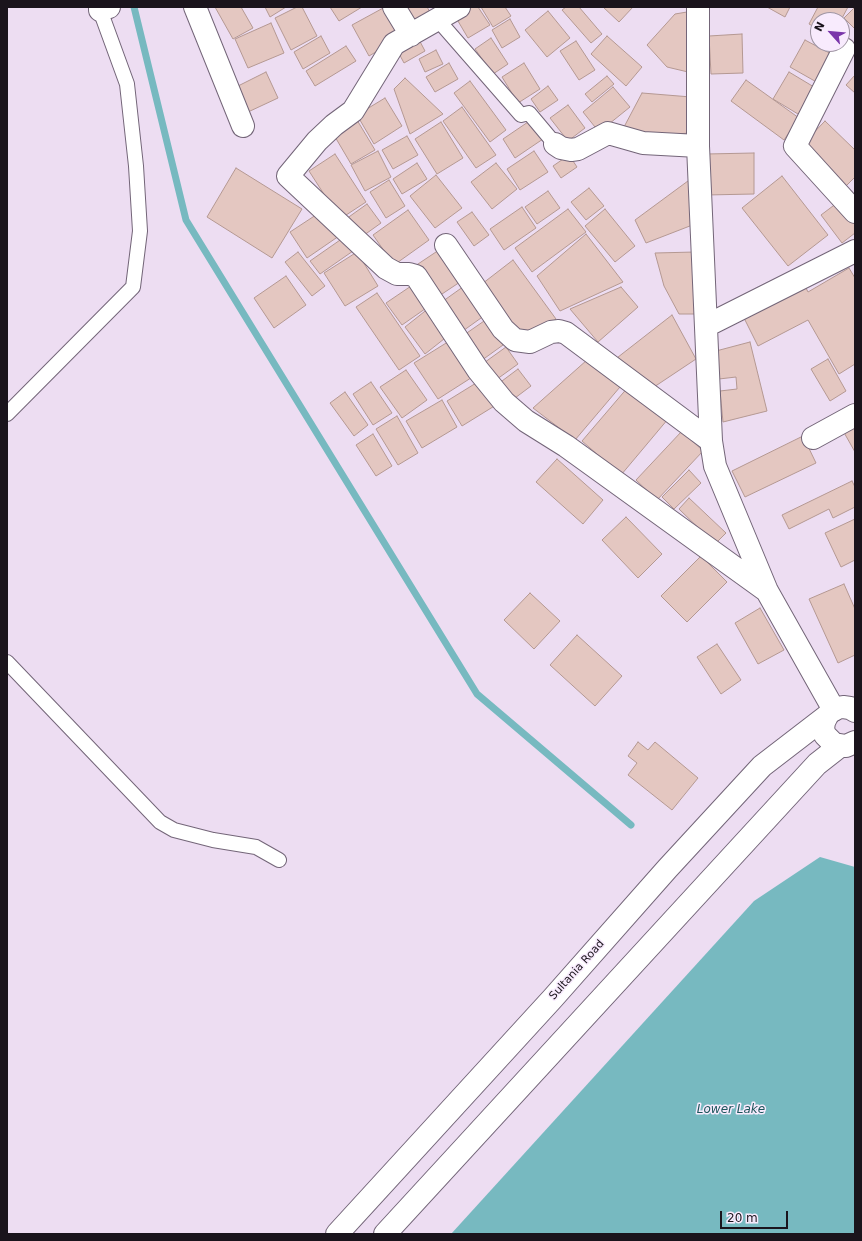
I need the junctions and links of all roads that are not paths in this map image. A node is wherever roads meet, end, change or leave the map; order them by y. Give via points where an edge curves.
1 (195, 7) edge
2 (394, 7) edge
3 (460, 7) edge
4 (698, 7) edge
5 (103, 8) edge
6 (438, 20) junction
7 (411, 35) junction
8 (842, 52) edge
9 (243, 126) dead end
10 (556, 144) joint
11 (698, 146) junction
12 (855, 212) edge
13 (446, 245) dead end
14 (855, 251) edge
15 (706, 326) junction
16 (7, 414) edge
17 (855, 415) edge
18 (813, 438) dead end
19 (711, 441) junction
20 (767, 591) junction
21 (7, 662) edge
22 (844, 710) edge
23 (847, 744) edge
24 (279, 860) dead end
25 (337, 1234) edge
26 (385, 1234) edge

1 - 9 street
2 - 7 street
3 - 6 street
4 - 11 street
5 - 16 lane via 127,84 136,166 140,231 133,287
6 - 7 street
6 - 10 lane via 521,115 529,113
7 - 20 street via 394,44 353,111 317,140 288,176 386,268 397,274 416,276 478,370 504,402 526,421 566,446
8 - 12 street via 794,146
10 - 11 street via 561,148 578,149 608,133 643,143
11 - 15 street
13 - 19 street via 503,330 515,340 530,342 551,332 566,333
14 - 15 street
15 - 19 street
17 - 18 street
19 - 20 street via 715,466
20 - 22 street
21 - 24 lane via 160,822 174,830 256,847
22 - 23 street via 824,722 824,729 825,735 834,744
22 - 25 street, Sultania Road via 762,766
23 - 26 street via 817,764

